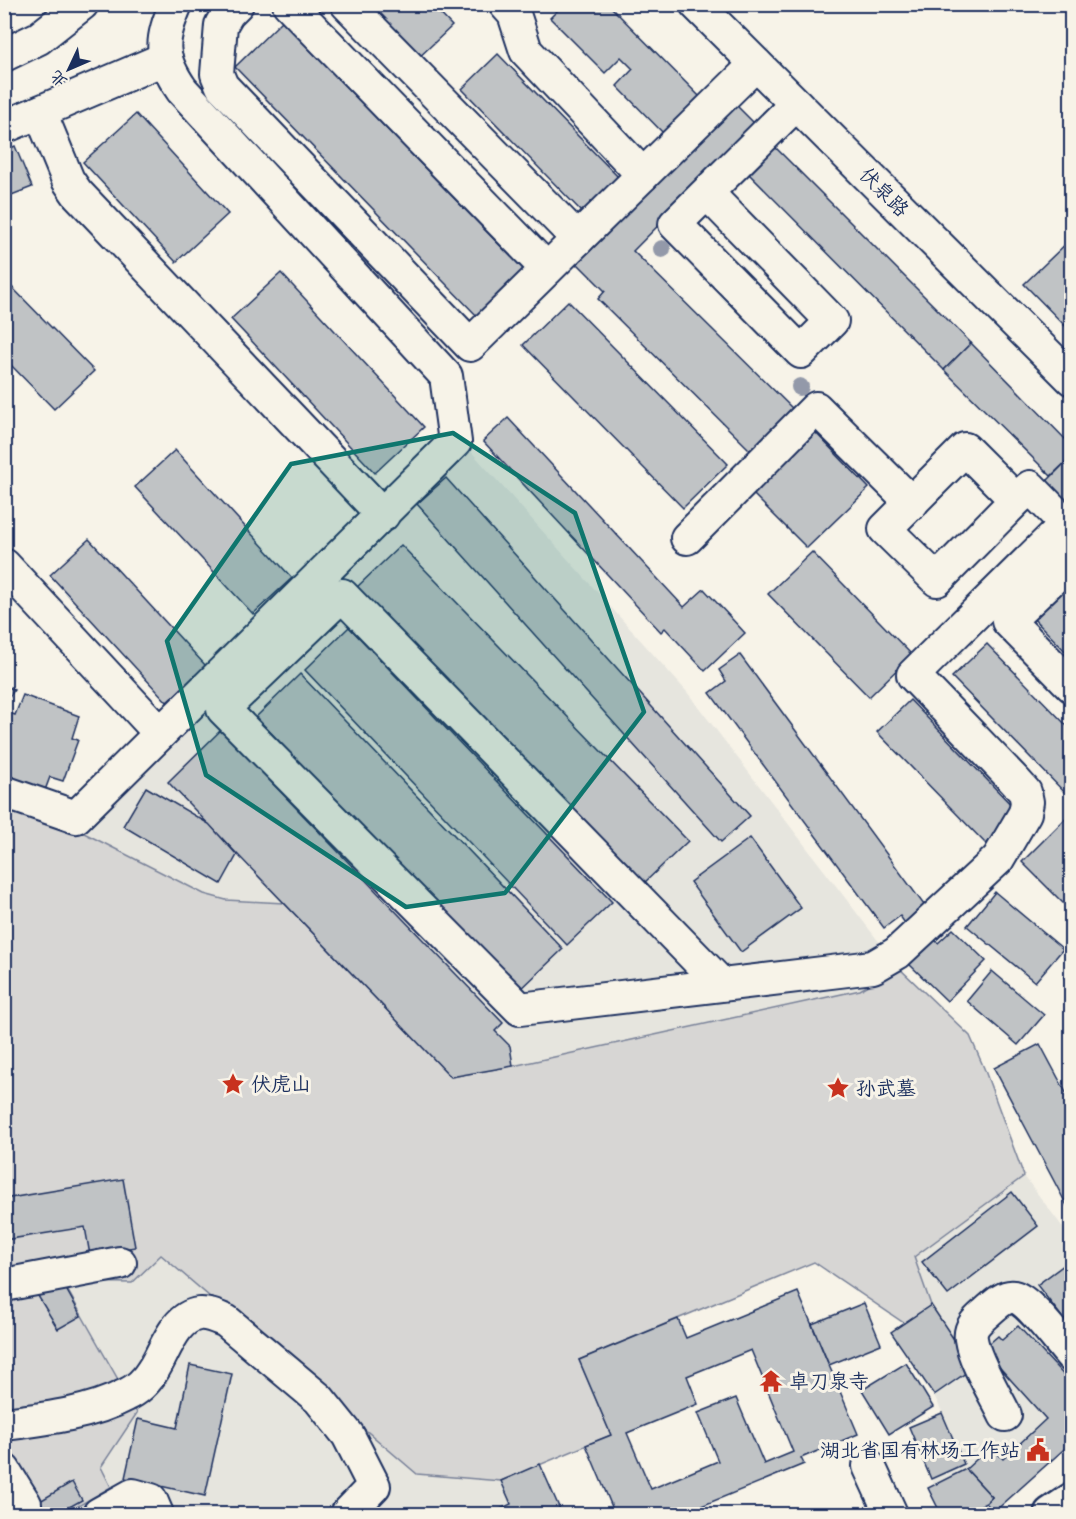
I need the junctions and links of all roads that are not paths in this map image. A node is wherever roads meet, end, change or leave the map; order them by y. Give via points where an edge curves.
1 (82, 4) edge
2 (176, 4) edge
3 (237, 4) edge
4 (289, 4) edge
5 (347, 4) edge
6 (696, 4) edge
7 (514, 8) edge
8 (4, 55) edge
9 (165, 58) junction
10 (756, 64) junction
11 (796, 104) junction
12 (40, 112) junction
13 (4, 127) edge
14 (643, 175) junction
15 (707, 193) junction
16 (578, 239) junction
17 (547, 270) junction
18 (1071, 379) edge
19 (1017, 500) junction
20 (912, 503) junction
21 (383, 514) junction
22 (1070, 524) edge
23 (687, 538) dead end
24 (1071, 560) edge
25 (4, 565) edge
26 (1071, 686) edge
27 (160, 733) junction
28 (4, 792) edge
29 (722, 985) junction
30 (120, 1263) dead end
31 (4, 1285) edge
32 (1071, 1356) edge
33 (1005, 1415) dead end
34 (4, 1424) edge
35 (869, 1466) dead end
36 (4, 1470) edge
37 (1071, 1500) edge
38 (25, 1504) dead end
39 (99, 1515) edge
40 (157, 1515) edge
41 (347, 1515) edge
42 (891, 1515) edge
43 (1051, 1515) edge

1 - 8 street via 39,38
2 - 9 street via 164,37
3 - 17 street via 221,25 217,74 222,86 470,345
4 - 17 street
5 - 16 street
6 - 10 street, 伏泉路
7 - 14 street via 526,51
9 - 12 street
9 - 21 street via 182,90 446,376 455,442
10 - 11 street, 伏泉路
10 - 14 street
11 - 15 street
11 - 18 street, 伏泉路
12 - 13 street
12 - 21 street via 68,180 77,192
14 - 16 street
15 - 15 street via 832,321 801,351 675,224
16 - 17 street
19 - 20 street via 965,449
19 - 20 street via 937,580 885,529
19 - 22 street via 1030,487
20 - 23 street via 816,408
21 - 27 street
22 - 29 street via 913,675 1025,792 1025,813 998,859 897,953 873,967
24 - 26 street via 1008,621
25 - 27 street
27 - 28 street via 76,817
29 - 29 street via 520,1009 223,709 342,595
30 - 31 street
32 - 33 street via 1017,1297 1002,1300 980,1318 972,1328 971,1341
34 - 41 street via 79,1411 128,1394 153,1371 183,1322 199,1314 209,1315 226,1321 319,1399 348,1435 374,1486
35 - 42 street
36 - 38 street
37 - 43 main road
39 - 40 street via 133,1495 151,1500

